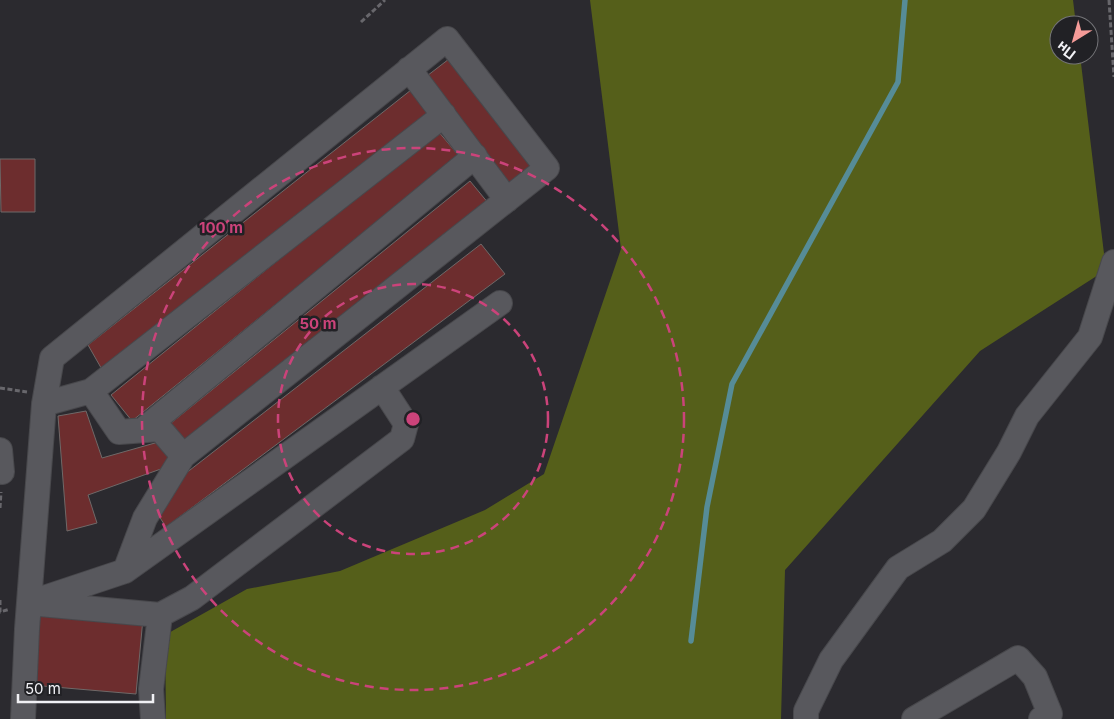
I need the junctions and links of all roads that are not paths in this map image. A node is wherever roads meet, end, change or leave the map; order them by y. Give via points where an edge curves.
1 (409, 69) junction
2 (444, 115) junction
3 (475, 156) junction
4 (507, 200) junction
5 (1114, 262) edge
6 (500, 302) dead end
7 (382, 387) junction
8 (91, 391) junction
9 (44, 400) junction
10 (144, 430) junction
11 (183, 456) junction
12 (125, 571) junction
13 (28, 603) junction
14 (160, 615) junction
15 (23, 719) edge
16 (153, 719) edge
17 (806, 719) edge
18 (914, 719) edge
19 (1041, 719) edge

1 - 2 street
1 - 4 street via 447,39 547,168
1 - 9 street via 52,358
2 - 3 street
2 - 8 street
3 - 4 street
3 - 10 street
4 - 11 street
5 - 17 street via 1090,337 1027,416 974,509 942,541 898,568 831,660 806,711
6 - 7 street
7 - 12 street
7 - 14 street via 406,424 402,439 192,598
8 - 9 street
8 - 10 street via 119,432
9 - 13 street
10 - 11 street via 160,429
11 - 12 street via 145,518
12 - 13 street
13 - 14 street
13 - 15 street
14 - 16 street via 151,689
18 - 19 street via 1018,658 1035,677 1050,714

